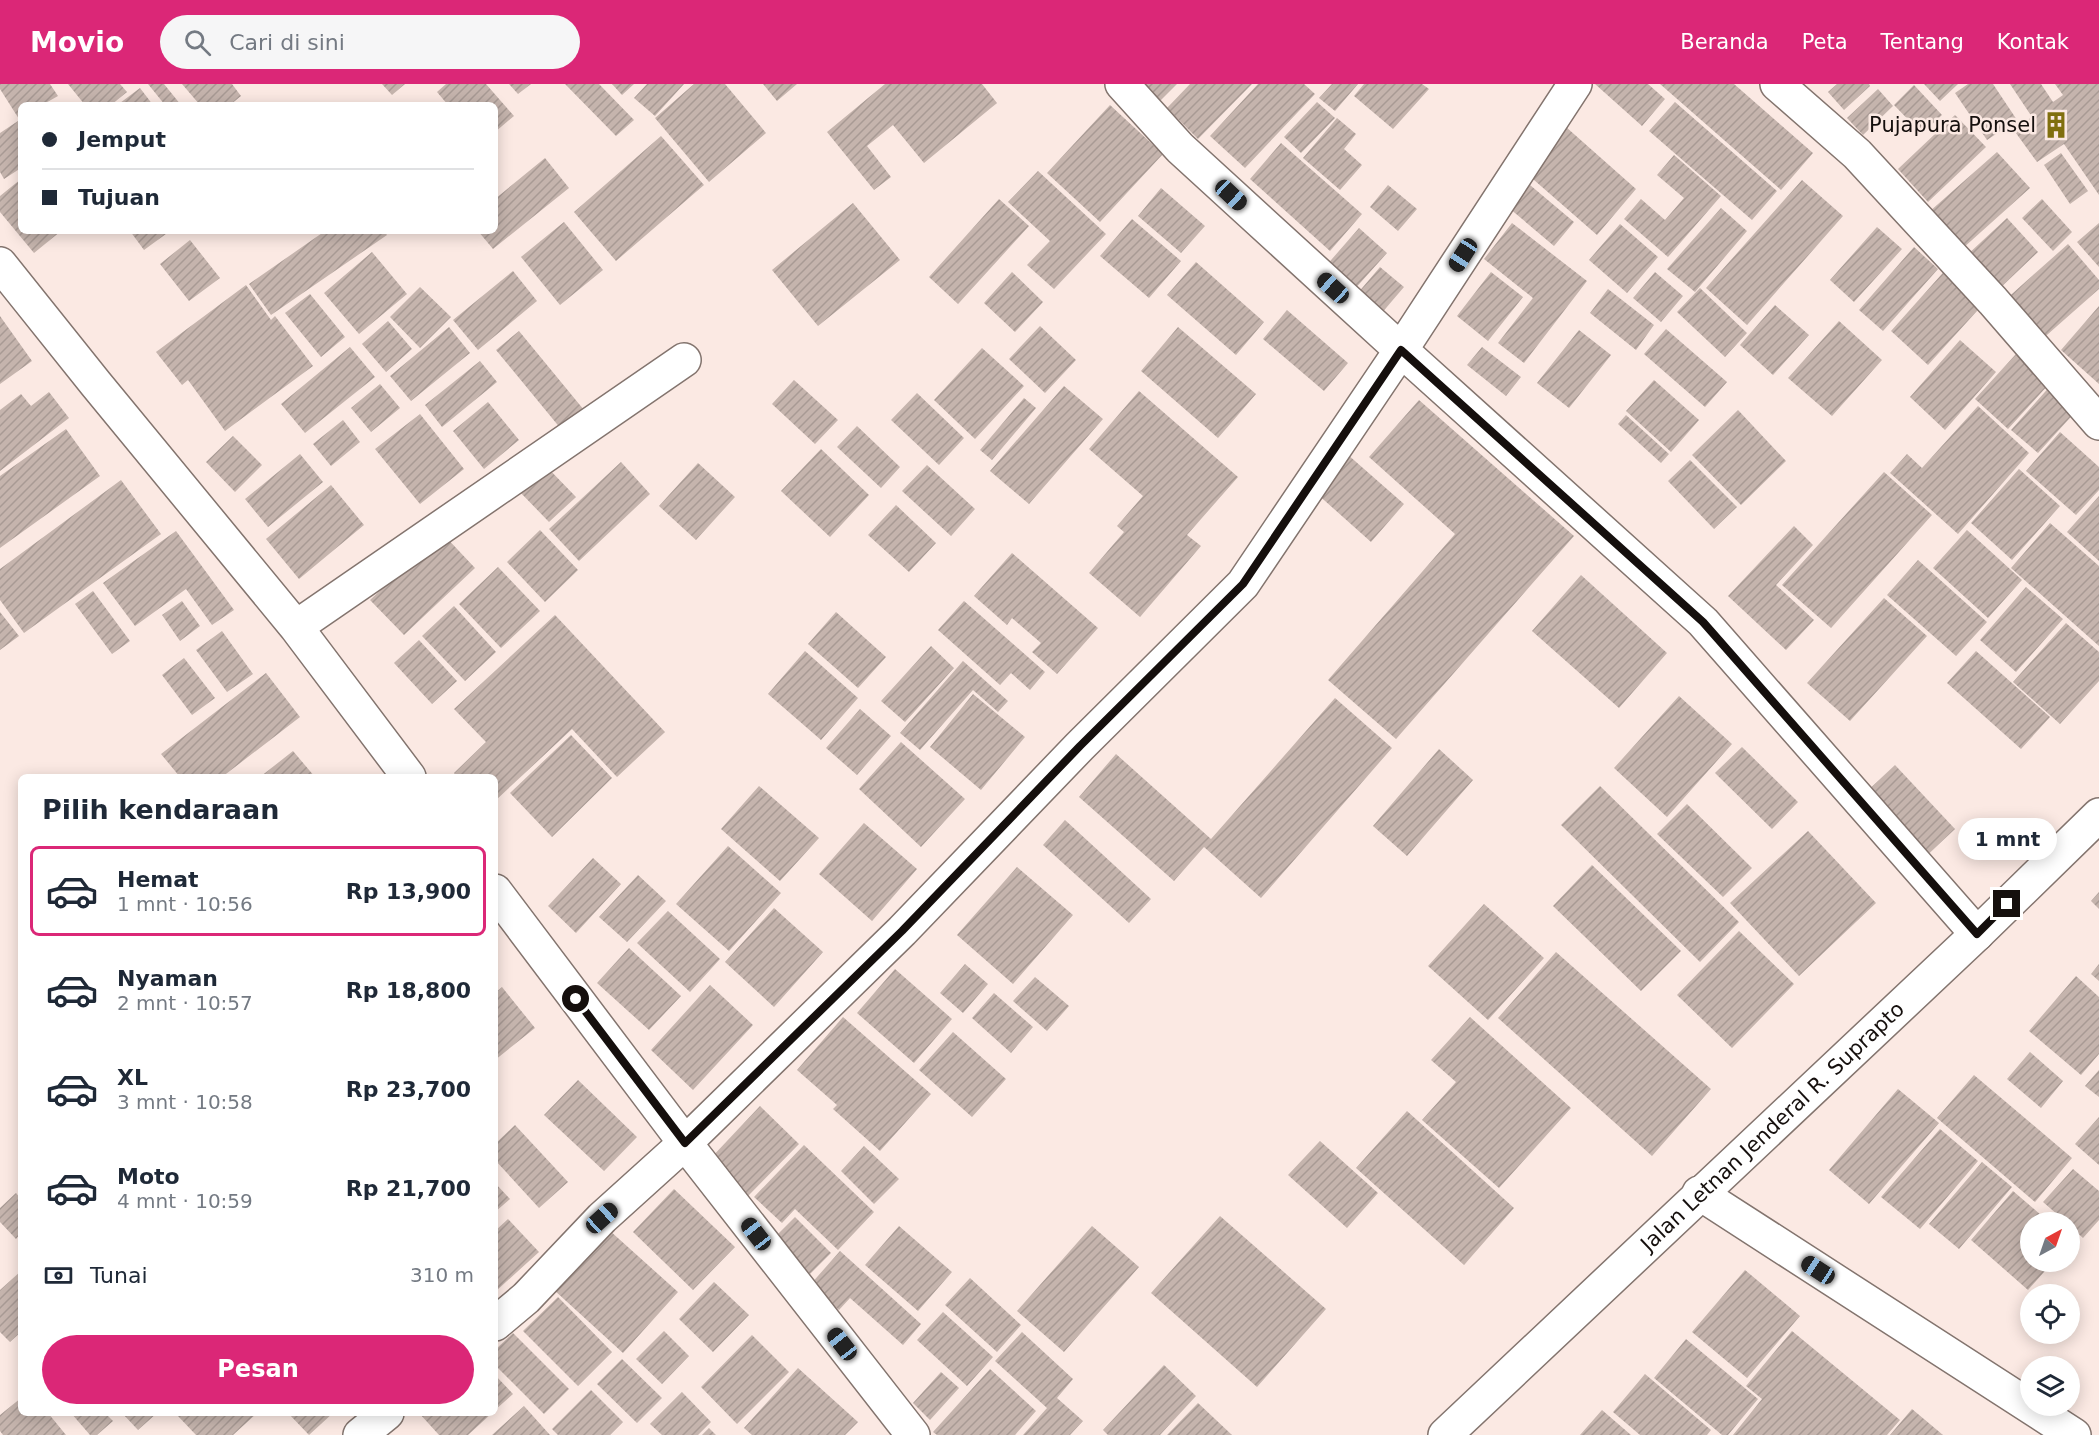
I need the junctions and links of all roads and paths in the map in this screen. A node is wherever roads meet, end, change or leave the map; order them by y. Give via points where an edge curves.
1 (1122, 84) edge
2 (1575, 84) edge
3 (1777, 84) edge
4 (0, 264) edge
5 (1401, 350) junction
6 (684, 360) dead end
7 (2099, 423) edge
8 (296, 627) junction
9 (407, 774) edge
10 (2099, 815) edge
11 (498, 895) edge
12 (1977, 934) junction
13 (685, 1143) junction
14 (1700, 1193) junction
15 (498, 1321) edge
16 (383, 1416) edge
17 (360, 1435) edge
18 (913, 1435) edge
19 (1445, 1435) edge
20 (2073, 1435) edge

1 - 5 street via 1180,148
2 - 5 street
3 - 7 street via 1857,154
4 - 8 street
5 - 12 street via 1703,622
5 - 13 street via 1243,584 902,931
6 - 8 street
8 - 9 street
10 - 12 street, Jalan Letnan Jenderal R. Suprapto
11 - 13 street
12 - 14 street, Jalan Letnan Jenderal R. Suprapto
13 - 15 street via 602,1218 526,1298
13 - 18 street
14 - 19 street, Jalan Letnan Jenderal R. Suprapto
14 - 20 street
16 - 17 street

